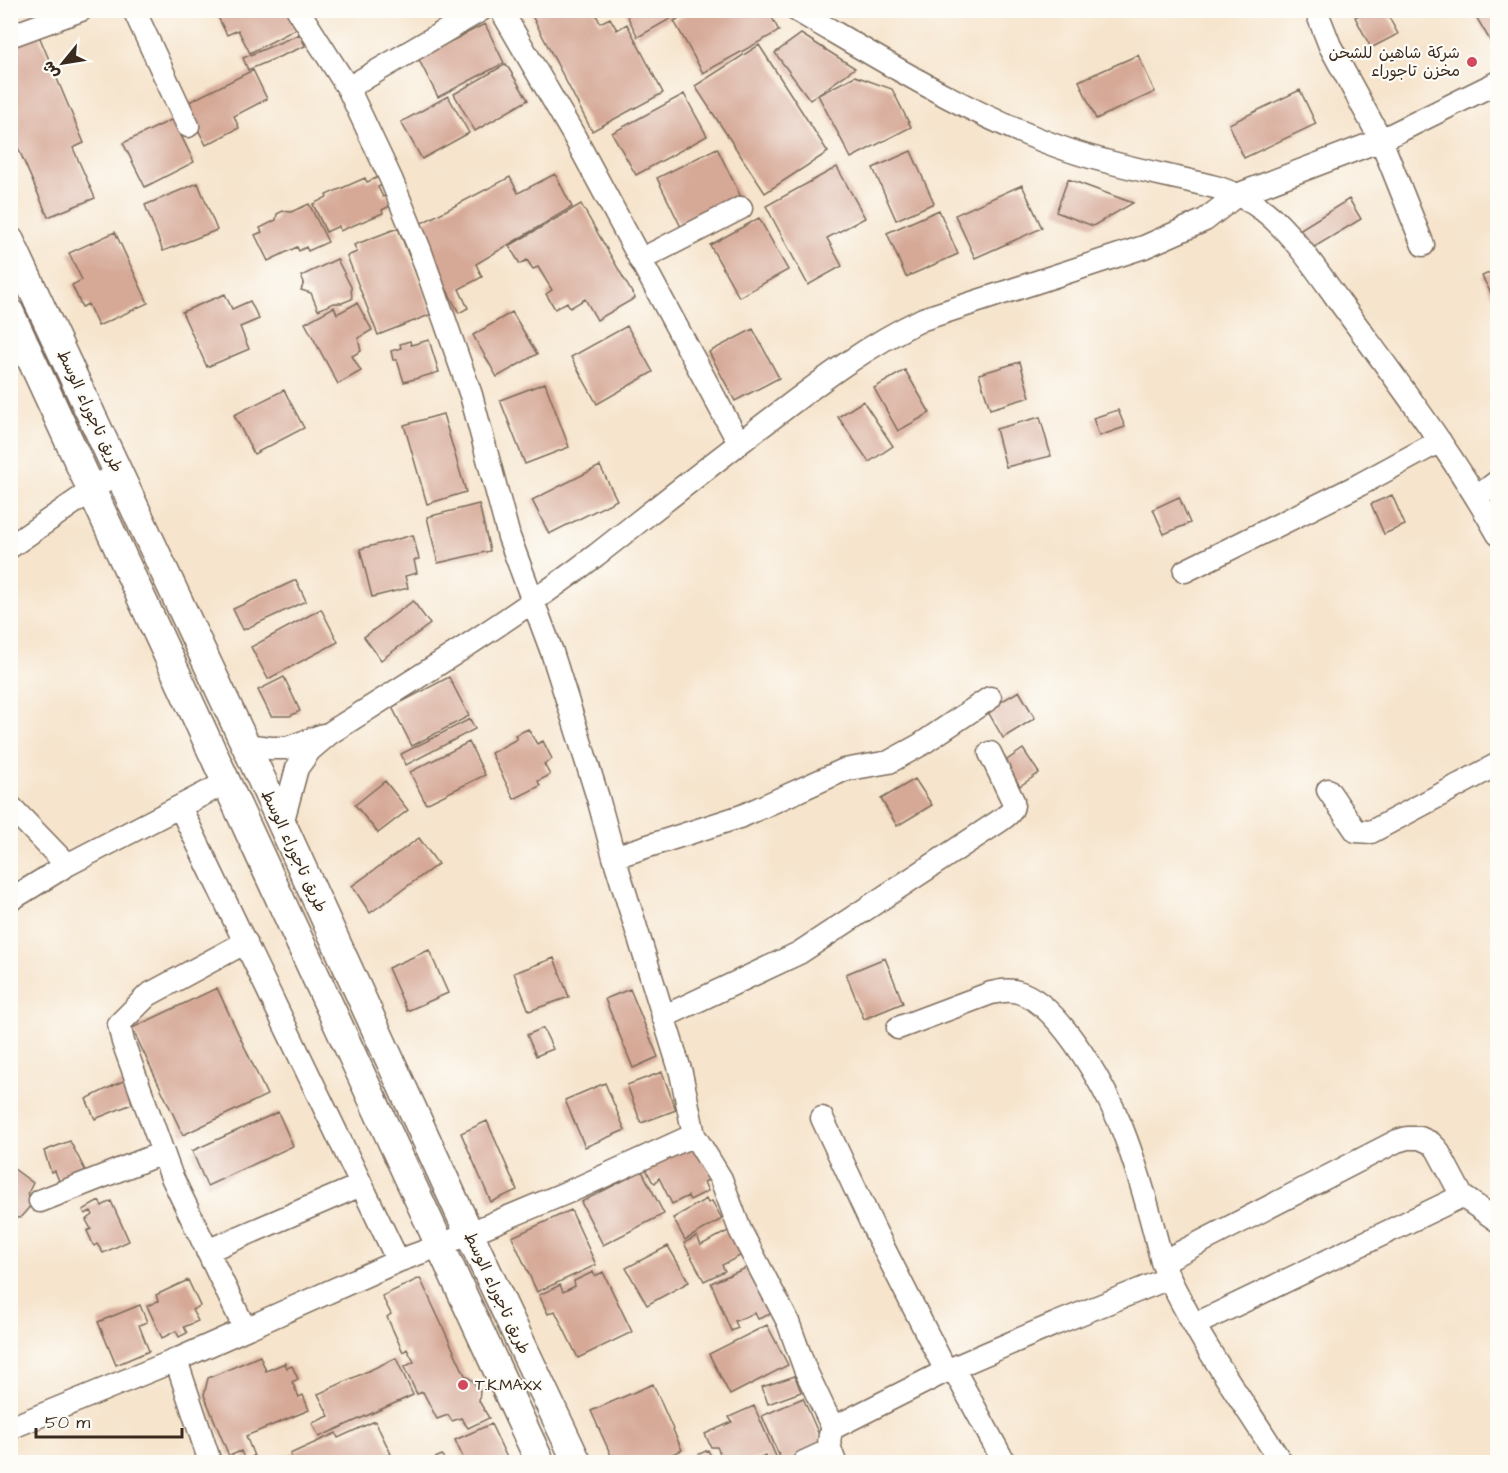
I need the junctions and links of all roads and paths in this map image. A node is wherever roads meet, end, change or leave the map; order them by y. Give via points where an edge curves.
1 (81, 10) edge
2 (134, 10) edge
3 (298, 10) edge
4 (481, 10) edge
5 (501, 10) edge
6 (796, 10) edge
7 (1316, 10) edge
8 (10, 36) edge
9 (1497, 82) edge
10 (348, 88) junction
11 (188, 126) dead end
12 (1381, 140) junction
13 (1237, 195) junction
14 (741, 208) dead end
15 (10, 241) edge
16 (1423, 245) dead end
17 (640, 260) junction
18 (10, 313) edge
19 (1440, 441) junction
20 (739, 443) junction
21 (118, 472) junction
22 (1497, 481) edge
23 (93, 488) junction
24 (1477, 497) junction
25 (1497, 534) edge
26 (10, 547) edge
27 (1185, 571) dead end
28 (532, 603) junction
29 (990, 698) dead end
30 (330, 733) junction
31 (245, 745) junction
32 (990, 753) dead end
33 (1497, 764) edge
34 (227, 782) junction
35 (1328, 790) dead end
36 (10, 806) edge
37 (180, 807) junction
38 (282, 825) junction
39 (614, 857) junction
40 (67, 865) junction
41 (10, 900) edge
42 (246, 942) junction
43 (663, 1017) junction
44 (898, 1028) dead end
45 (822, 1118) dead end
46 (694, 1135) junction
47 (162, 1153) junction
48 (361, 1185) junction
49 (1462, 1196) junction
50 (40, 1201) dead end
51 (1497, 1221) edge
52 (469, 1233) junction
53 (439, 1246) junction
54 (207, 1251) junction
55 (398, 1261) junction
56 (1166, 1270) junction
57 (1194, 1325) junction
58 (245, 1329) junction
59 (176, 1360) junction
60 (950, 1369) junction
61 (10, 1428) edge
62 (833, 1447) edge
63 (210, 1462) edge
64 (540, 1462) edge
65 (577, 1462) edge
66 (804, 1462) edge
67 (1004, 1462) edge
68 (1281, 1462) edge

1 - 8 street
2 - 11 street
3 - 10 street
4 - 10 street
5 - 17 street
6 - 13 street via 961,104 1044,141
7 - 12 street via 1330,46
9 - 12 street
10 - 28 street via 392,179 451,335 508,537
12 - 13 street
12 - 16 street
13 - 19 street via 1264,211 1311,263
13 - 20 street via 1205,220 1144,247 966,304 894,333
14 - 17 street
15 - 21 main road, طريق تاجوراء الوسط
17 - 20 street
18 - 23 main road
19 - 24 street
19 - 27 street
20 - 28 street
21 - 23 street
21 - 31 main road, طريق تاجوراء الوسط
22 - 24 street
23 - 26 street
23 - 34 main road
24 - 25 street
28 - 30 street
28 - 39 street via 552,652
29 - 39 street via 889,762 844,770 742,816
30 - 31 street via 287,748
30 - 38 street via 297,768
31 - 38 main road, طريق تاجوراء الوسط
32 - 43 street via 1013,801 1011,812 799,953
33 - 35 street via 1371,832 1356,831
34 - 37 street
34 - 53 main road
36 - 40 street
37 - 40 street
37 - 42 street
38 - 52 main road, طريق تاجوراء الوسط
39 - 43 street
40 - 41 street
42 - 47 street via 148,995 119,1024
42 - 48 street
43 - 46 street via 681,1073
44 - 56 street via 1003,991 1017,991 1043,1006 1072,1040 1114,1112 1126,1138
45 - 60 street via 875,1231
46 - 52 street
46 - 62 street via 721,1179 740,1230 788,1322
47 - 50 street
47 - 54 street
48 - 54 street
48 - 55 street
49 - 51 street
49 - 56 street via 1437,1149 1420,1138 1407,1138 1353,1163
49 - 57 street
52 - 53 street
52 - 65 main road, طريق تاجوراء الوسط
53 - 55 street
53 - 64 main road
54 - 58 street
55 - 58 street
56 - 57 street
56 - 60 street
57 - 68 street
58 - 59 street
59 - 61 street
59 - 63 street
60 - 62 street
60 - 67 street
62 - 66 street

